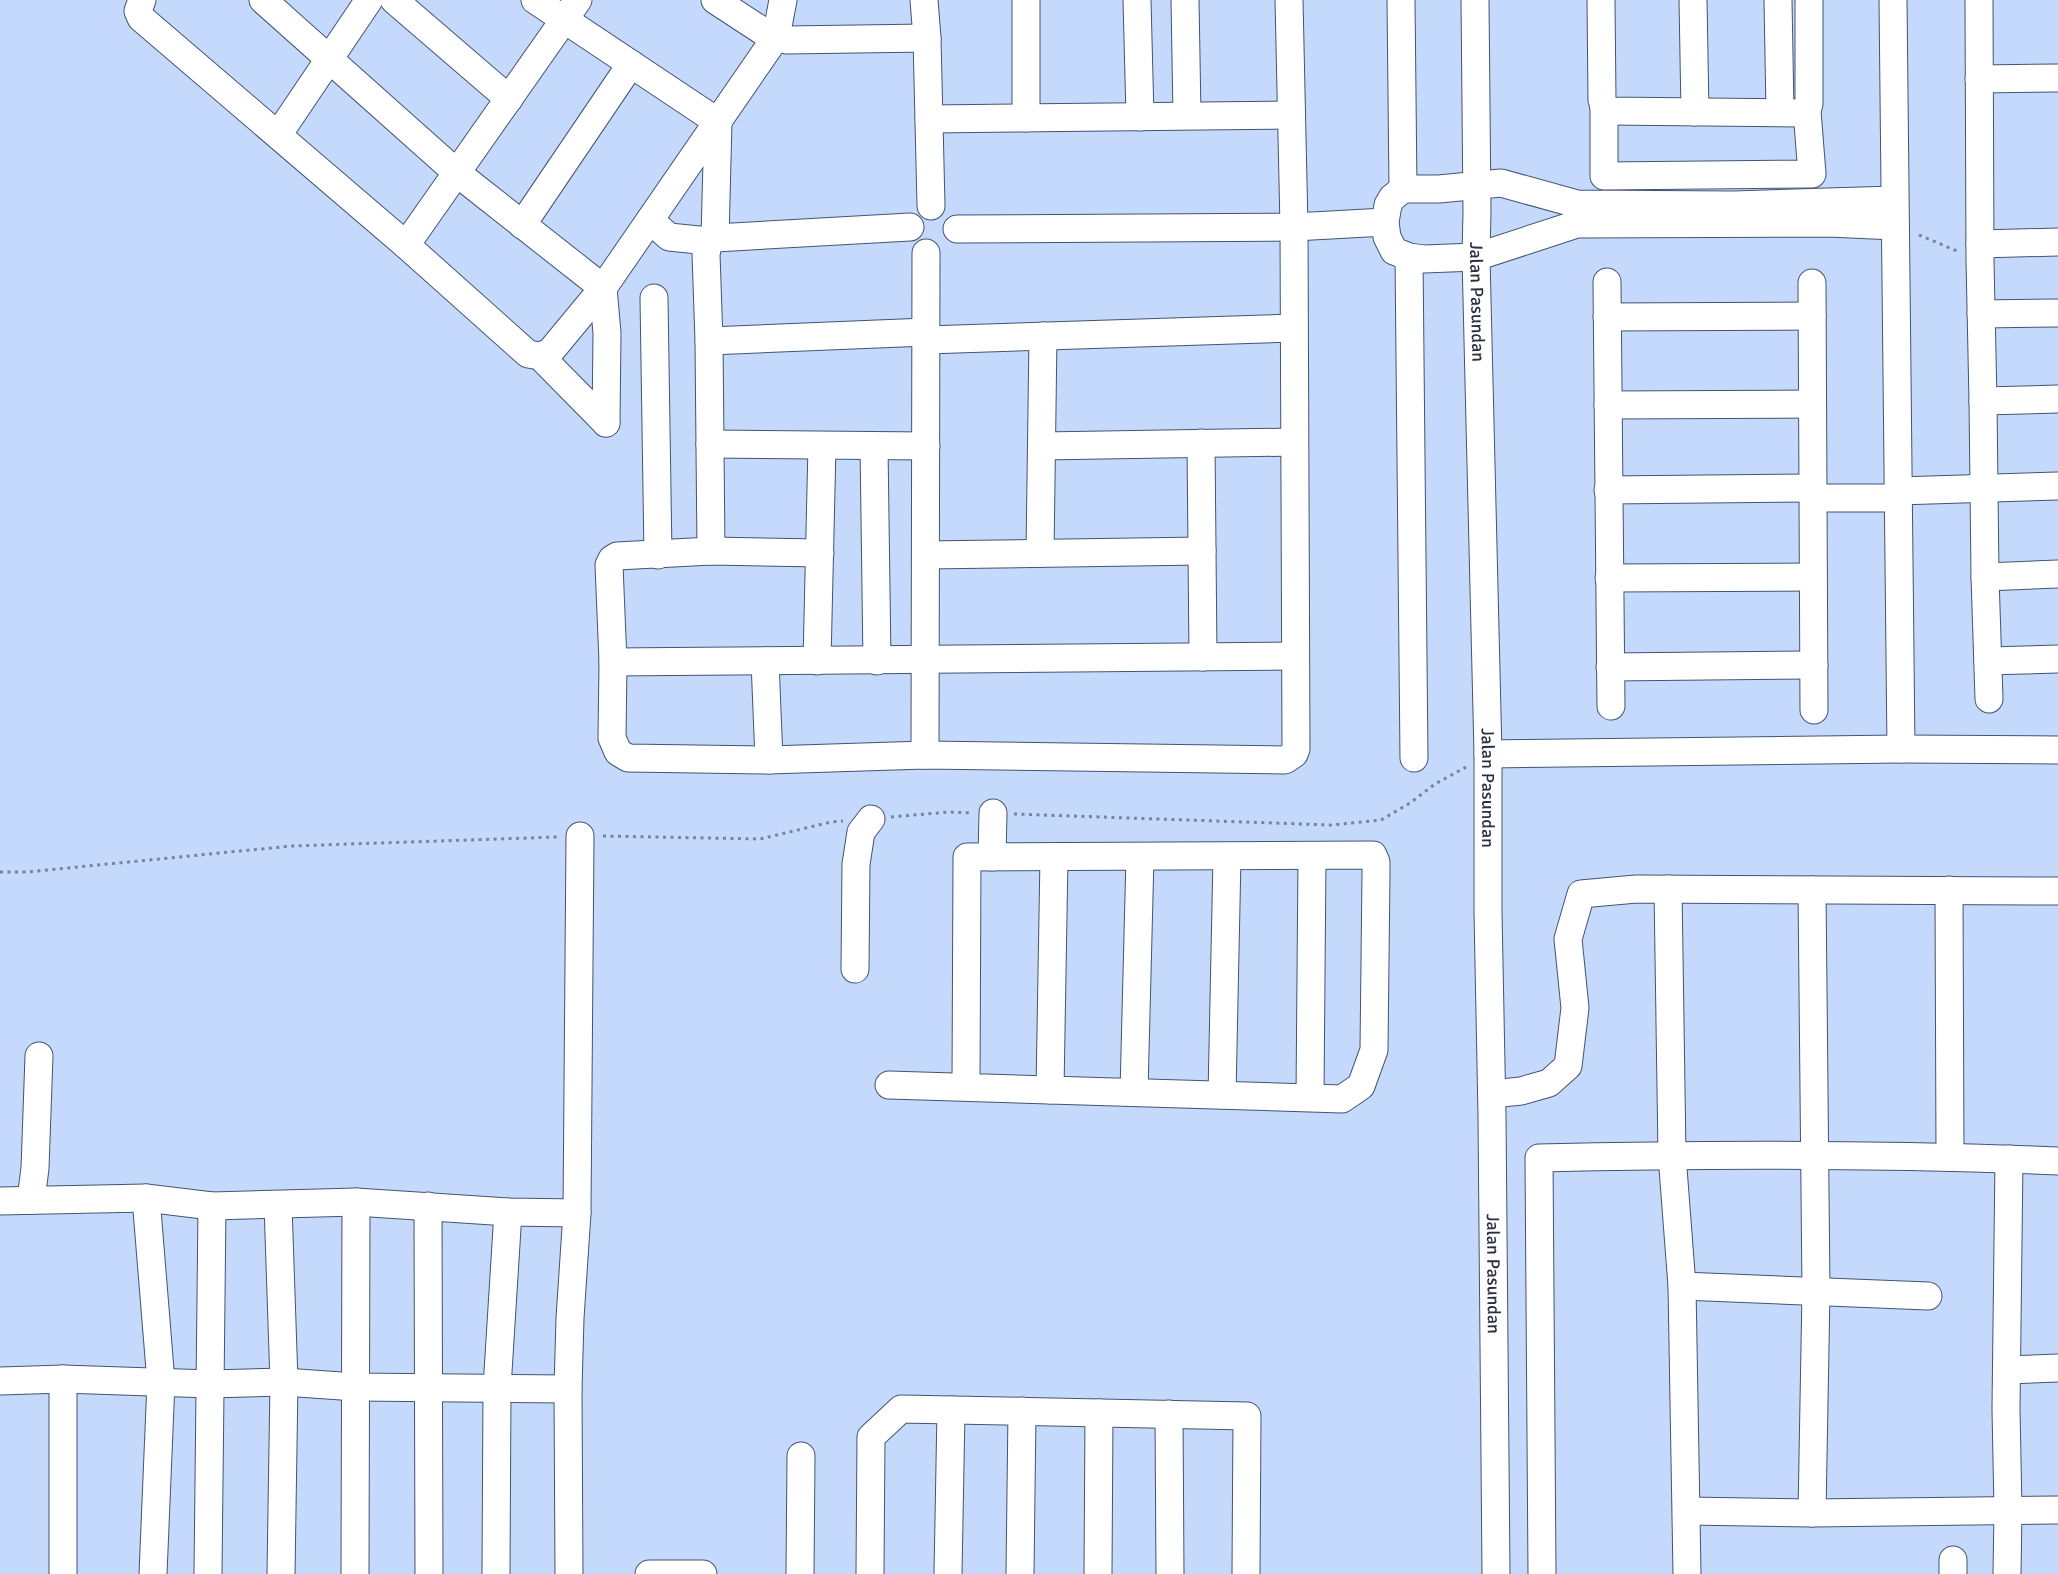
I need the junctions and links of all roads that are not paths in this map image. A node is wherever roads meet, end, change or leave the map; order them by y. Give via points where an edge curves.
1 (142, 0) edge
2 (369, 0) edge
3 (394, 0) edge
4 (535, 0) edge
5 (715, 0) edge
6 (783, 0) edge
7 (924, 0) edge
8 (1026, 0) edge
9 (1137, 0) edge
10 (1185, 0) edge
11 (1289, 0) edge
12 (1401, 0) edge
13 (1475, 0) edge
14 (1601, 0) edge
15 (1693, 0) edge
16 (1778, 0) edge
17 (1809, 0) edge
18 (1893, 0) edge
19 (1979, 0) edge
20 (266, 1) edge
21 (571, 10) edge
22 (776, 37) junction
23 (927, 38) junction
24 (330, 59) junction
25 (631, 64) junction
26 (2058, 78) edge
27 (1978, 79) junction
28 (508, 99) junction
29 (1604, 107) junction
30 (1807, 111) junction
31 (1695, 112) junction
32 (1780, 112) junction
33 (1187, 115) junction
34 (1290, 115) junction
35 (1140, 117) junction
36 (1026, 118) junction
37 (929, 119) junction
38 (718, 122) junction
39 (278, 135) junction
40 (457, 173) junction
41 (1477, 185) junction
42 (1403, 189) junction
43 (931, 206) junction
44 (1895, 213) junction
45 (650, 220) junction
46 (1385, 222) junction
47 (522, 225) junction
48 (910, 226) junction
49 (1294, 227) junction
50 (957, 229) junction
51 (712, 240) junction
52 (2058, 242) edge
53 (406, 245) junction
54 (1980, 252) junction
55 (927, 253) junction
56 (1409, 257) junction
57 (1476, 257) junction
58 (1607, 282) dead end
59 (1812, 283) dead end
60 (603, 288) junction
61 (654, 298) dead end
62 (2058, 313) edge
63 (1981, 314) junction
64 (1812, 316) junction
65 (1607, 317) junction
66 (1294, 328) junction
67 (926, 336) junction
68 (1042, 336) junction
69 (709, 341) junction
70 (540, 356) junction
71 (2058, 399) edge
72 (1983, 401) junction
73 (1812, 404) junction
74 (1608, 405) junction
75 (1294, 442) junction
76 (1201, 443) junction
77 (710, 444) junction
78 (822, 446) junction
79 (874, 446) junction
80 (926, 446) junction
81 (1042, 446) junction
82 (2058, 486) edge
83 (1984, 488) junction
84 (1813, 489) junction
85 (1898, 489) junction
86 (1608, 490) junction
87 (711, 550) junction
88 (1202, 551) junction
89 (820, 553) junction
90 (1040, 554) junction
91 (658, 555) junction
92 (926, 555) junction
93 (2058, 574) edge
94 (1813, 577) junction
95 (1985, 577) junction
96 (1609, 578) junction
97 (1295, 656) junction
98 (1203, 657) junction
99 (2058, 659) edge
100 (878, 660) junction
101 (926, 660) junction
102 (765, 661) junction
103 (817, 661) junction
104 (1988, 661) junction
105 (613, 662) junction
106 (1814, 665) junction
107 (1610, 667) junction
108 (1989, 699) dead end
109 (1611, 706) dead end
110 (1814, 710) dead end
111 (1902, 749) junction
112 (2058, 750) edge
113 (1488, 754) junction
114 (925, 755) junction
115 (1414, 758) dead end
116 (769, 760) junction
117 (993, 813) road end
118 (871, 819) road end
119 (580, 836) road end
120 (992, 857) junction
121 (1054, 857) junction
122 (1140, 857) junction
123 (1227, 857) junction
124 (1312, 857) junction
125 (1668, 889) junction
126 (1812, 890) junction
127 (1949, 890) junction
128 (2058, 891) edge
129 (855, 969) dead end
130 (39, 1056) dead end
131 (889, 1085) dead end
132 (966, 1087) junction
133 (1050, 1090) junction
134 (1134, 1092) junction
135 (1492, 1094) junction
136 (1222, 1095) junction
137 (1310, 1097) junction
138 (1672, 1155) junction
139 (1815, 1155) junction
140 (1950, 1157) junction
141 (2009, 1159) junction
142 (2058, 1161) edge
143 (147, 1198) junction
144 (32, 1200) junction
145 (0, 1201) edge
146 (356, 1202) junction
147 (278, 1205) junction
148 (212, 1206) junction
149 (428, 1206) junction
150 (508, 1212) junction
151 (577, 1213) junction
152 (1682, 1286) junction
153 (1816, 1291) junction
154 (1928, 1296) dead end
155 (2058, 1368) edge
156 (2007, 1370) junction
157 (63, 1379) junction
158 (0, 1381) edge
159 (160, 1382) junction
160 (284, 1382) junction
161 (210, 1384) junction
162 (356, 1387) junction
163 (428, 1388) junction
164 (496, 1388) junction
165 (568, 1389) junction
166 (951, 1410) junction
167 (1022, 1411) junction
168 (1099, 1413) junction
169 (1169, 1414) junction
170 (801, 1456) dead end
171 (2008, 1510) junction
172 (2058, 1510) edge
173 (1688, 1511) junction
174 (1812, 1513) junction
175 (63, 1574) edge
176 (153, 1574) edge
177 (208, 1574) edge
178 (281, 1574) edge
179 (355, 1574) edge
180 (429, 1574) edge
181 (496, 1574) edge
182 (569, 1574) edge
183 (649, 1574) edge
184 (703, 1574) edge
185 (800, 1574) edge
186 (870, 1574) edge
187 (948, 1574) edge
188 (1020, 1574) edge
189 (1098, 1574) edge
190 (1170, 1574) edge
191 (1246, 1574) edge
192 (1496, 1574) edge
193 (1542, 1574) edge
194 (1687, 1574) edge
195 (2007, 1574) edge

1 - 39 street via 138,11 141,18
2 - 24 street
3 - 28 street
4 - 21 street
5 - 22 street
6 - 22 street
7 - 23 street
8 - 36 street
9 - 35 street
10 - 33 street
11 - 34 street
12 - 42 street
13 - 41 street, Jalan Pasundan
14 - 29 street
15 - 31 street
16 - 32 street
17 - 30 street
18 - 44 street
19 - 27 street
20 - 24 street
21 - 25 street
21 - 28 street
22 - 23 street
22 - 38 street
23 - 37 street
24 - 39 street
24 - 40 street
25 - 38 street
25 - 47 street
26 - 27 street
27 - 54 street
28 - 40 street
29 - 30 street via 1604,176 1812,174
29 - 31 street via 1608,111
30 - 32 street
31 - 32 street
33 - 34 street
33 - 35 street
34 - 49 street
35 - 36 street
36 - 37 street
37 - 43 street
38 - 45 street
38 - 51 street
39 - 53 street
40 - 47 street
40 - 53 street
41 - 42 street
41 - 44 street via 1501,183 1577,204 1734,205
41 - 57 street, Jalan Pasundan
42 - 46 street via 1388,205
43 - 48 street via 915,216
43 - 50 street via 945,210
44 - 57 street via 1829,223 1577,224
44 - 85 street
45 - 51 street via 669,237
45 - 60 street
46 - 49 street
46 - 56 street via 1394,250
47 - 60 street
48 - 51 street
48 - 55 street via 917,248
49 - 50 street
49 - 66 street
50 - 55 street via 948,249 938,254
51 - 69 street via 706,254
52 - 54 street
53 - 70 street via 528,354
54 - 63 street
55 - 67 street
56 - 57 street
56 - 115 street
57 - 113 street, Jalan Pasundan
58 - 65 street
59 - 64 street
60 - 70 street via 550,352
60 - 70 street via 606,423
61 - 91 street
62 - 63 street
63 - 72 street
64 - 65 street
64 - 73 street
65 - 74 street
66 - 68 street
66 - 75 street
67 - 68 street
67 - 69 street
67 - 80 street
68 - 81 street
69 - 77 street
71 - 72 street
72 - 83 street
73 - 74 street
73 - 84 street
74 - 86 street
75 - 76 street
75 - 97 street
76 - 81 street
76 - 88 street
77 - 78 street
77 - 87 street
78 - 79 street
78 - 89 street
79 - 80 street
79 - 100 street
80 - 92 street
81 - 90 street
82 - 83 street
83 - 85 street
83 - 95 street
84 - 85 street
84 - 86 street
84 - 94 street
85 - 111 street
86 - 96 street
87 - 89 street
87 - 91 street
88 - 90 street
88 - 98 street
89 - 103 street
90 - 92 street
91 - 105 street via 616,556 609,565
92 - 101 street
93 - 95 street
94 - 96 street
94 - 106 street
95 - 104 street
96 - 107 street
97 - 98 street
97 - 114 street via 1296,749 1285,760
98 - 101 street
99 - 104 street
100 - 101 street
100 - 103 street
101 - 114 street
102 - 103 street
102 - 105 street
102 - 116 street
104 - 108 street
105 - 116 street via 612,738 623,757
106 - 107 street
106 - 110 street
107 - 109 street
111 - 112 street
111 - 113 street
113 - 135 street, Jalan Pasundan
114 - 116 street
117 - 120 street
118 - 129 street via 861,832 856,864
119 - 151 street
120 - 121 street
120 - 132 street via 966,857
121 - 122 street
121 - 133 street
122 - 123 street
122 - 134 street
123 - 124 street
123 - 136 street
124 - 137 street
124 - 137 street via 1373,855 1376,873 1374,1050 1361,1086 1342,1100
125 - 126 street
125 - 135 street via 1581,894 1568,939 1575,1008 1568,1065 1549,1083
125 - 138 street
126 - 127 street
126 - 139 street
127 - 128 street
127 - 140 street
130 - 144 street
131 - 132 street
132 - 133 street
133 - 134 street
134 - 136 street
135 - 192 street, Jalan Pasundan
136 - 137 street
138 - 139 street
138 - 152 street
138 - 193 street via 1539,1158
139 - 140 street
139 - 153 street
140 - 141 street
141 - 142 street
141 - 156 street
143 - 144 street
143 - 148 street
143 - 159 street
144 - 145 street
146 - 147 street
146 - 149 street
146 - 162 street
147 - 148 street
147 - 160 street
148 - 161 street
149 - 150 street
149 - 163 street
150 - 151 street
150 - 164 street
151 - 165 street
152 - 153 street
152 - 173 street
153 - 154 street
153 - 174 street
155 - 156 street
156 - 171 street
157 - 158 street
157 - 159 street
157 - 175 street
159 - 161 street
159 - 176 street
160 - 161 street
160 - 162 street
160 - 178 street
161 - 177 street
162 - 163 street
162 - 179 street
163 - 164 street
163 - 180 street
164 - 165 street
164 - 181 street
165 - 182 street
166 - 167 street
166 - 186 street via 901,1409 871,1437
166 - 187 street
167 - 168 street
167 - 188 street
168 - 169 street
168 - 189 street
169 - 190 street
169 - 191 street via 1247,1416
170 - 185 street
171 - 172 street
171 - 174 street
171 - 195 street
173 - 174 street
173 - 194 street
183 - 184 street

